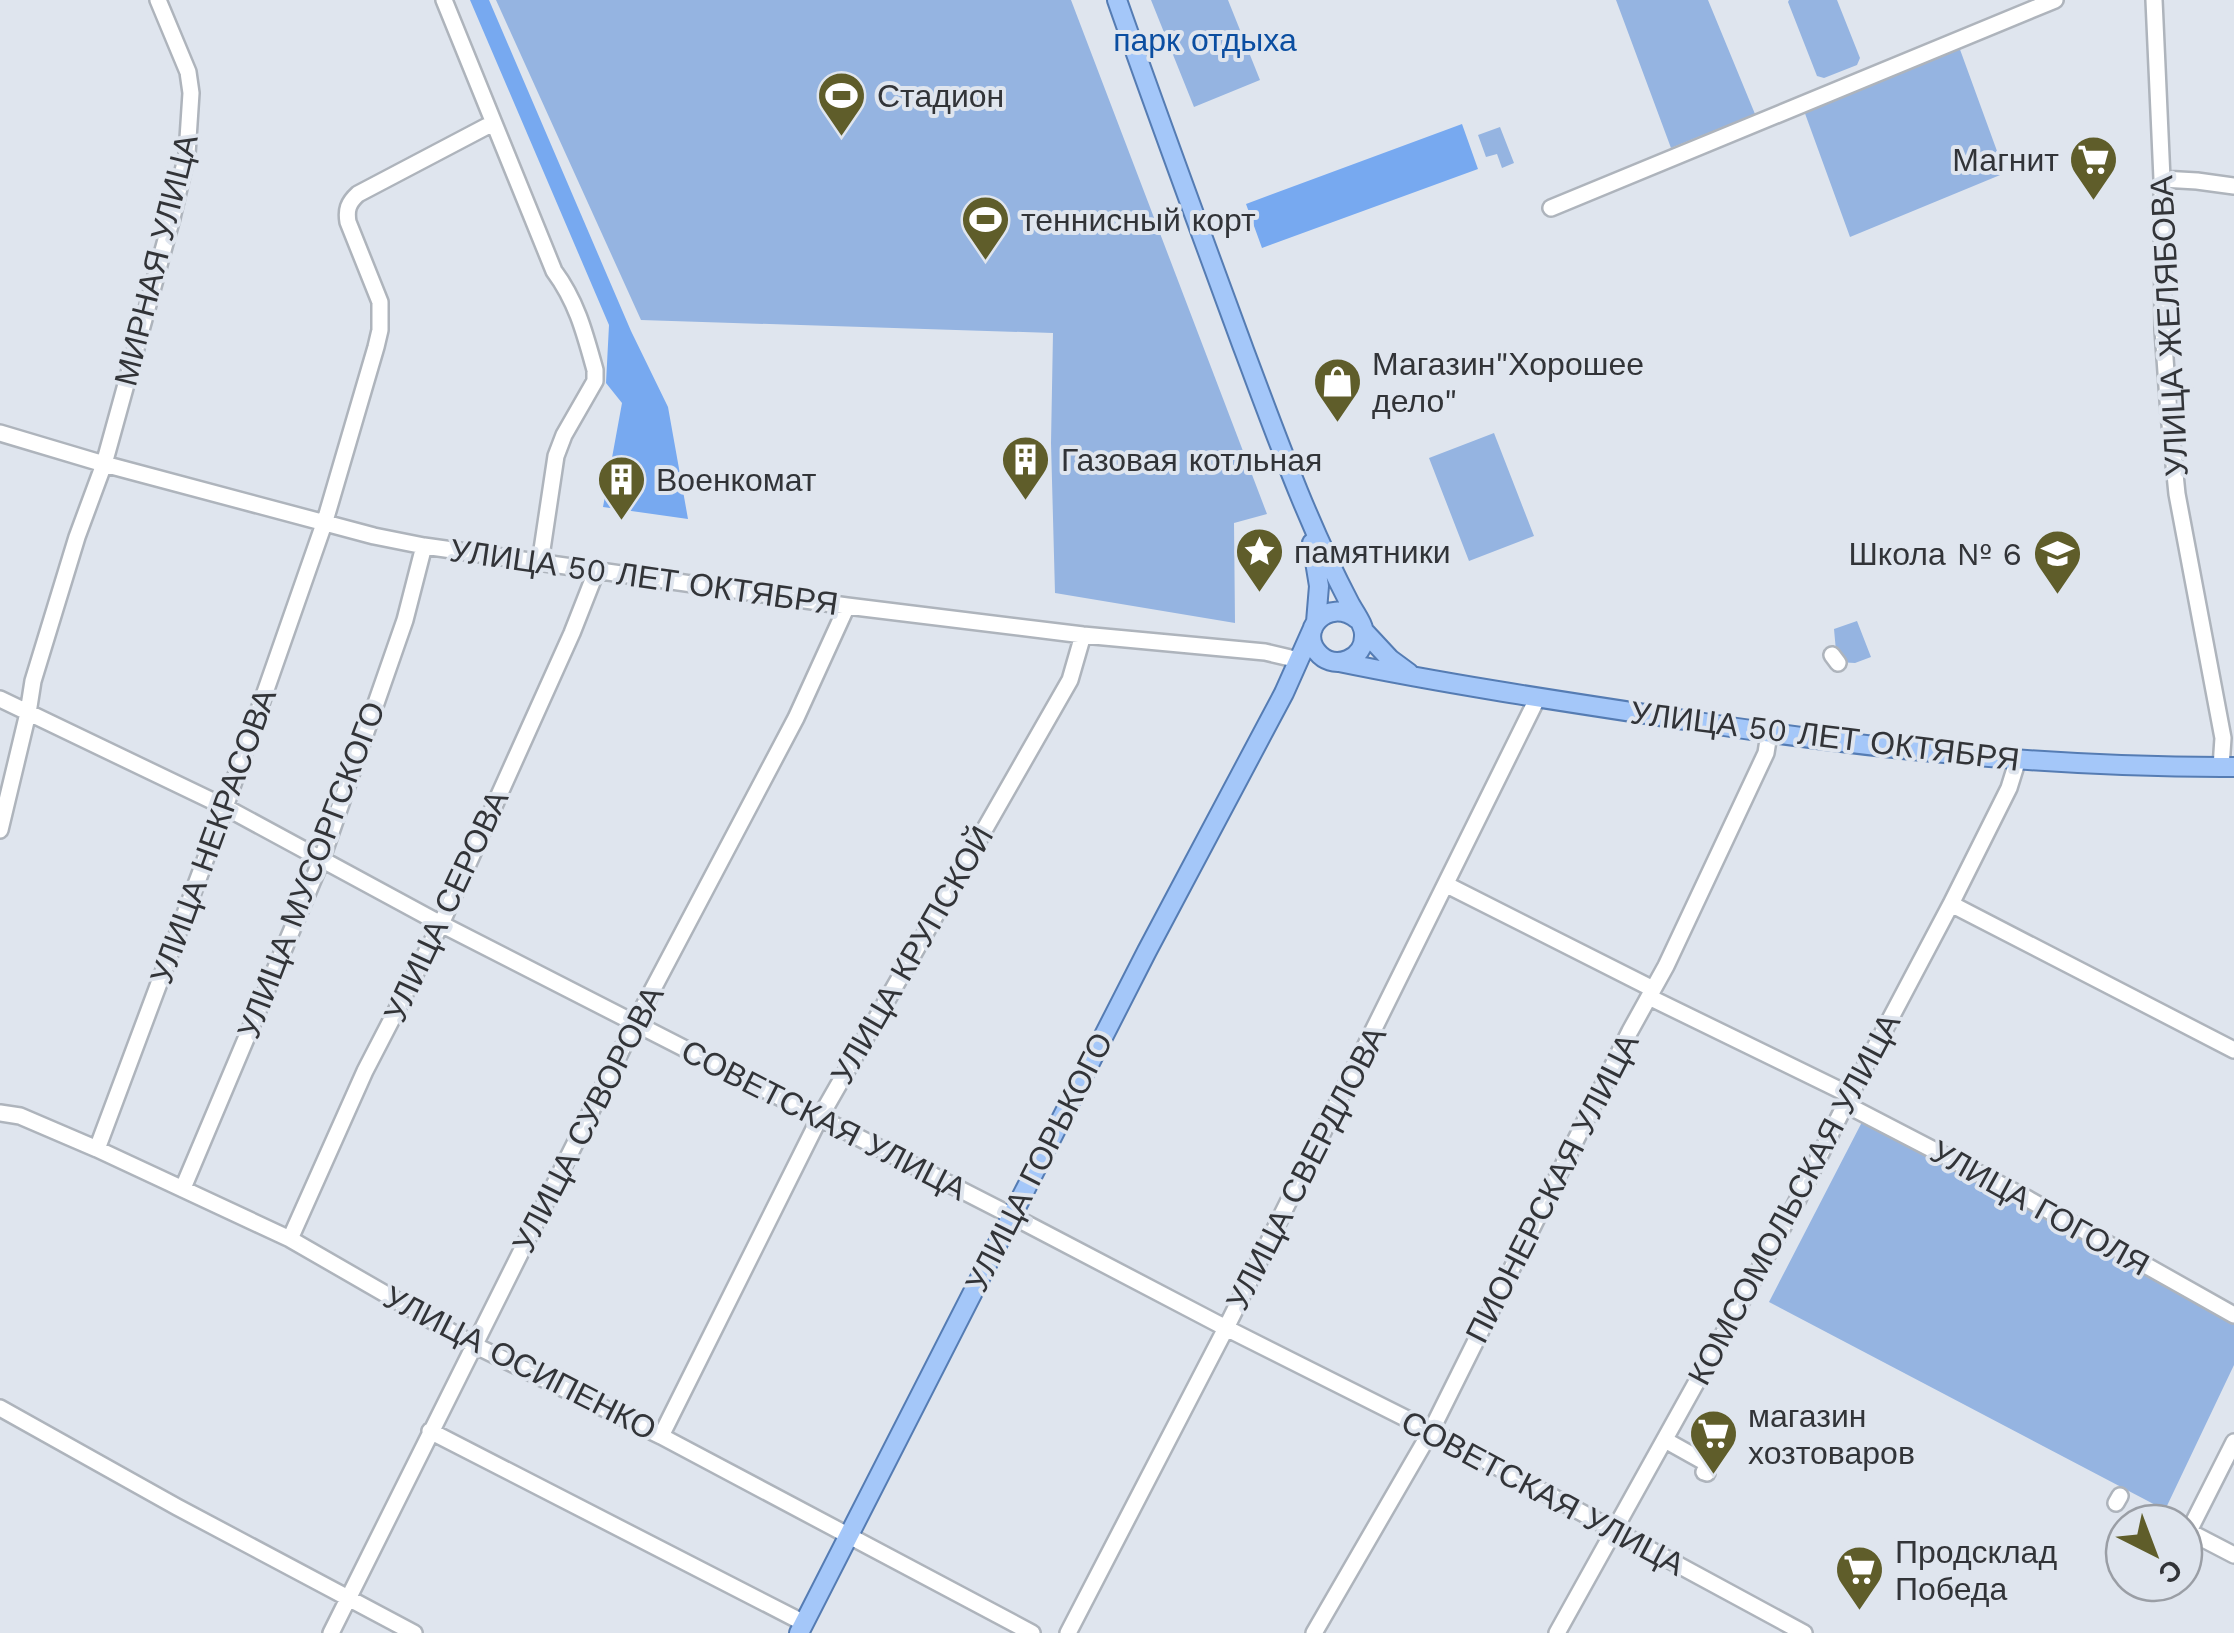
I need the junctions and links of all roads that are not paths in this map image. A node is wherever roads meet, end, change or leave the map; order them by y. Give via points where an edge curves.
1 (158, 0) edge
2 (444, 0) edge
3 (1117, 0) edge
4 (2055, 0) edge
5 (2154, 0) edge
6 (494, 122) junction
7 (2162, 179) junction
8 (2234, 186) edge
9 (1552, 208) dead end
10 (0, 433) edge
11 (104, 464) junction
12 (1305, 508) junction
13 (325, 522) junction
14 (424, 546) junction
15 (540, 563) junction
16 (596, 572) junction
17 (847, 606) junction
18 (1314, 625) junction
19 (1361, 625) junction
20 (1083, 636) junction
21 (1299, 660) junction
22 (1336, 662) junction
23 (1418, 678) junction
24 (1284, 693) junction
25 (0, 699) edge
26 (1537, 699) junction
27 (28, 713) junction
28 (1769, 734) junction
29 (2018, 759) junction
30 (2228, 767) edge
31 (225, 807) junction
32 (0, 830) edge
33 (321, 860) junction
34 (1447, 885) junction
35 (1951, 904) junction
36 (441, 924) junction
37 (1651, 993) junction
38 (635, 1023) junction
39 (2234, 1050) edge
40 (1847, 1100) junction
41 (0, 1113) edge
42 (820, 1119) junction
43 (97, 1149) junction
44 (184, 1188) junction
45 (1012, 1216) junction
46 (290, 1238) junction
47 (2234, 1314) edge
48 (1226, 1328) junction
49 (474, 1346) junction
50 (0, 1408) edge
51 (430, 1431) junction
52 (1432, 1432) junction
53 (662, 1436) junction
54 (1665, 1440) junction
55 (2234, 1442) edge
56 (1707, 1473) dead end
57 (2201, 1503) edge
58 (1614, 1530) junction
59 (848, 1535) junction
60 (2204, 1539) edge
61 (2234, 1555) edge
62 (348, 1598) junction
63 (802, 1628) edge
64 (1799, 1632) edge
65 (331, 1633) edge
66 (414, 1633) edge
67 (1032, 1633) edge
68 (1068, 1633) edge
69 (1314, 1633) edge
70 (1557, 1633) edge

1 - 11 street, МИРНАЯ УЛИЦА via 188,72 189,136
2 - 6 street
3 - 12 main road
4 - 9 street
5 - 7 street, УЛИЦА ЖЕЛЯБОВА
6 - 13 street, УЛИЦА НЕКРАСОВА via 350,202 348,222 380,302 380,330
6 - 15 street via 554,271 578,310 595,370 556,456
7 - 8 street
7 - 30 street, УЛИЦА ЖЕЛЯБОВА via 2163,330 2177,494
10 - 11 street, УЛИЦА 50 ЛЕТ ОКТЯБРЯ
11 - 13 street, УЛИЦА 50 ЛЕТ ОКТЯБРЯ
11 - 27 street, МИРНАЯ УЛИЦА
12 - 18 main road via 1319,586
12 - 19 main road
13 - 14 street, УЛИЦА 50 ЛЕТ ОКТЯБРЯ
13 - 31 street, УЛИЦА НЕКРАСОВА
14 - 15 street, УЛИЦА 50 ЛЕТ ОКТЯБРЯ
14 - 33 street, УЛИЦА МУСОРГСКОГО via 405,620
15 - 16 street, УЛИЦА 50 ЛЕТ ОКТЯБРЯ
16 - 17 street, УЛИЦА 50 ЛЕТ ОКТЯБРЯ
16 - 36 street, УЛИЦА СЕРОВА
17 - 20 street, УЛИЦА 50 ЛЕТ ОКТЯБРЯ
17 - 38 street, УЛИЦА СУВОРОВА via 796,718
18 - 19 main road via 1334,610
18 - 21 main road, УЛИЦА ГОРЬКОГО
18 - 22 main road via 1315,649
19 - 22 main road via 1359,652
19 - 23 main road, УЛИЦА 50 ЛЕТ ОКТЯБРЯ via 1390,659
20 - 21 street, УЛИЦА 50 ЛЕТ ОКТЯБРЯ
20 - 42 street, УЛИЦА КРУПСКОЙ via 1070,680
21 - 24 main road, УЛИЦА ГОРЬКОГО
22 - 23 main road, УЛИЦА 50 ЛЕТ ОКТЯБРЯ
22 - 24 main road, УЛИЦА ГОРЬКОГО via 1306,666
23 - 26 main road, УЛИЦА 50 ЛЕТ ОКТЯБРЯ
24 - 45 main road, УЛИЦА ГОРЬКОГО
25 - 27 street, СОВЕТСКАЯ УЛИЦА
26 - 28 main road, УЛИЦА 50 ЛЕТ ОКТЯБРЯ
26 - 34 street, УЛИЦА СВЕРДЛОВА
27 - 31 street, СОВЕТСКАЯ УЛИЦА
27 - 32 street, МИРНАЯ УЛИЦА
28 - 29 main road, УЛИЦА 50 ЛЕТ ОКТЯБРЯ
28 - 37 street, ПИОНЕРСКАЯ УЛИЦА via 1766,753
29 - 30 main road, УЛИЦА 50 ЛЕТ ОКТЯБРЯ
29 - 35 street, КОМСОМОЛЬСКАЯ УЛИЦА
31 - 33 street, СОВЕТСКАЯ УЛИЦА
31 - 43 street, УЛИЦА НЕКРАСОВА
33 - 36 street, СОВЕТСКАЯ УЛИЦА
33 - 44 street, УЛИЦА МУСОРГСКОГО
34 - 37 street, УЛИЦА ГОГОЛЯ
34 - 48 street, УЛИЦА СВЕРДЛОВА
35 - 39 street
35 - 40 street, КОМСОМОЛЬСКАЯ УЛИЦА
36 - 38 street, СОВЕТСКАЯ УЛИЦА
36 - 46 street, УЛИЦА СЕРОВА
37 - 40 street, УЛИЦА ГОГОЛЯ
37 - 52 street, ПИОНЕРСКАЯ УЛИЦА
38 - 42 street, СОВЕТСКАЯ УЛИЦА
38 - 49 street, УЛИЦА СУВОРОВА
40 - 47 street, УЛИЦА ГОГОЛЯ
40 - 54 street, КОМСОМОЛЬСКАЯ УЛИЦА
41 - 43 street, УЛИЦА ОСИПЕНКО
42 - 45 street, СОВЕТСКАЯ УЛИЦА
42 - 53 street, УЛИЦА КРУПСКОЙ
43 - 44 street, УЛИЦА ОСИПЕНКО
44 - 46 street, УЛИЦА ОСИПЕНКО
45 - 48 street, СОВЕТСКАЯ УЛИЦА
45 - 59 main road, УЛИЦА ГОРЬКОГО
46 - 49 street, УЛИЦА ОСИПЕНКО
48 - 52 street, СОВЕТСКАЯ УЛИЦА
48 - 68 street, УЛИЦА СВЕРДЛОВА
49 - 51 street, УЛИЦА СУВОРОВА
49 - 53 street, УЛИЦА ОСИПЕНКО
50 - 62 street
51 - 62 street, УЛИЦА СУВОРОВА
51 - 63 street
52 - 58 street, СОВЕТСКАЯ УЛИЦА
52 - 69 street, ПИОНЕРСКАЯ УЛИЦА
53 - 59 street, УЛИЦА ОСИПЕНКО
54 - 56 street via 1708,1464
54 - 58 street, КОМСОМОЛЬСКАЯ УЛИЦА
55 - 57 street
58 - 64 street, СОВЕТСКАЯ УЛИЦА
58 - 70 street, КОМСОМОЛЬСКАЯ УЛИЦА
59 - 63 main road, УЛИЦА ГОРЬКОГО
59 - 67 street, УЛИЦА ОСИПЕНКО
60 - 61 street
62 - 65 street, УЛИЦА СУВОРОВА
62 - 66 street

